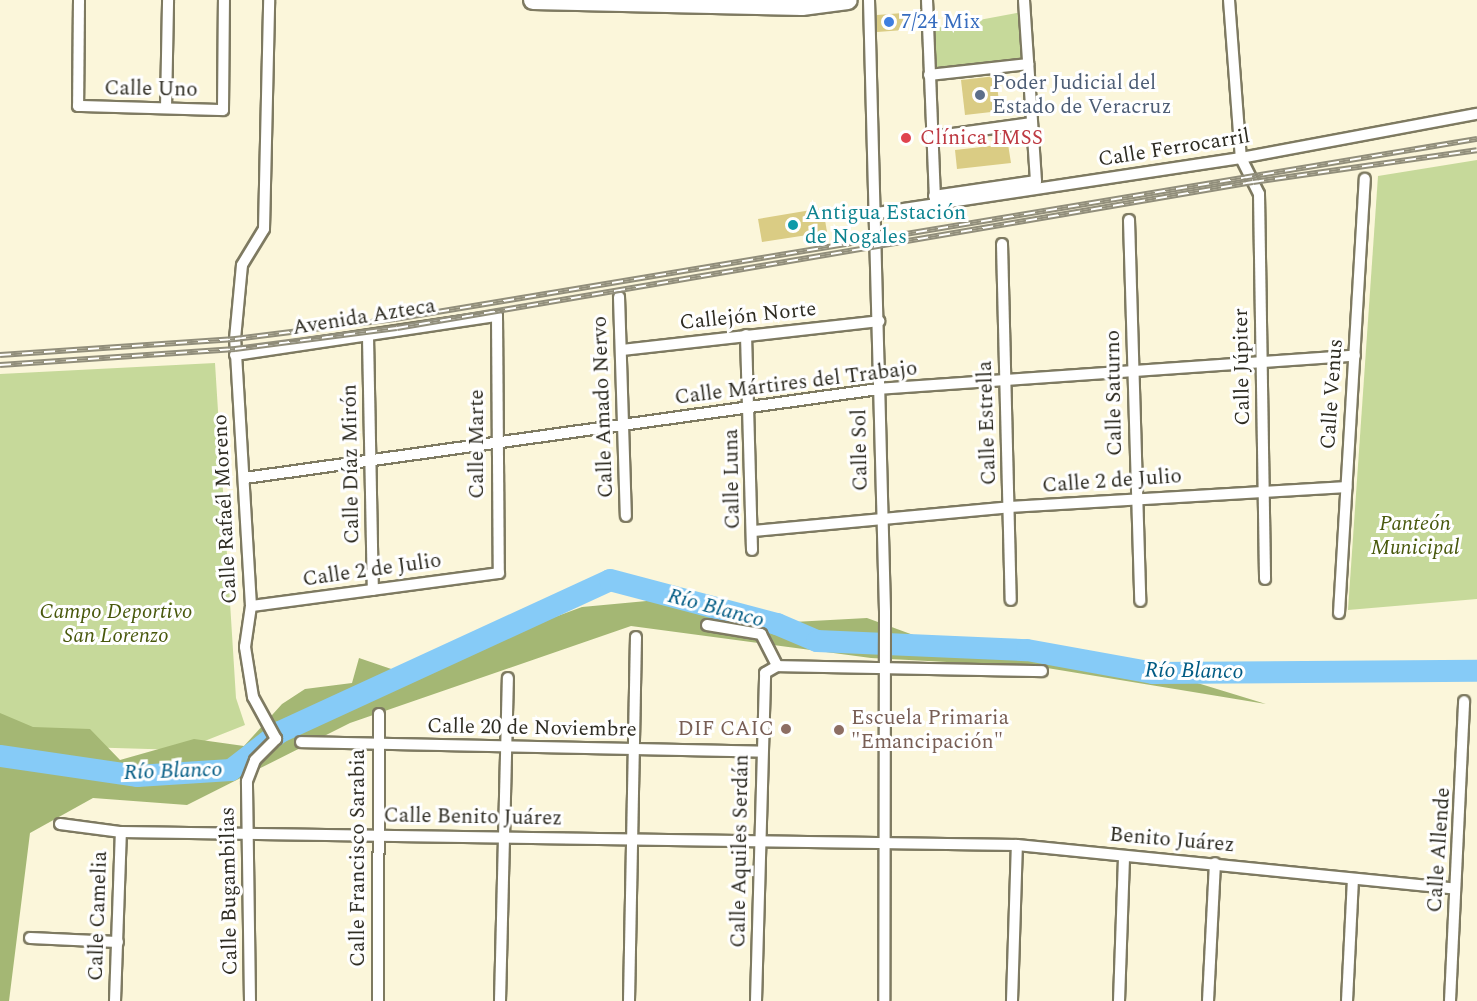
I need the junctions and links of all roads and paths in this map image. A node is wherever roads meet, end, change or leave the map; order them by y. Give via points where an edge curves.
1 (80, 0) edge
2 (168, 0) edge
3 (225, 0) edge
4 (268, 0) edge
5 (533, 0) edge
6 (848, 0) edge
7 (869, 0) edge
8 (927, 0) edge
9 (1024, 0) edge
10 (1228, 0) edge
11 (1028, 64) junction
12 (930, 75) junction
13 (166, 108) junction
14 (1477, 114) edge
15 (1030, 123) junction
16 (931, 137) junction
17 (1241, 158) junction
18 (1365, 179) dead end
19 (935, 201) junction
20 (876, 213) junction
21 (1129, 220) dead end
22 (1002, 244) dead end
23 (619, 297) dead end
24 (497, 316) joint
25 (879, 321) junction
26 (746, 335) junction
27 (368, 337) junction
28 (622, 351) junction
29 (235, 356) junction
30 (1355, 356) junction
31 (1261, 364) junction
32 (1133, 373) junction
33 (1005, 382) junction
34 (878, 389) junction
35 (750, 406) junction
36 (622, 427) junction
37 (495, 443) junction
38 (370, 460) junction
39 (245, 478) junction
40 (1346, 487) junction
41 (1264, 490) junction
42 (1136, 498) junction
43 (1010, 507) junction
44 (626, 516) dead end
45 (880, 517) junction
46 (753, 531) junction
47 (752, 550) dead end
48 (499, 573) joint
49 (1265, 579) dead end
50 (373, 590) junction
51 (1011, 600) dead end
52 (1140, 602) dead end
53 (251, 606) junction
54 (1339, 613) dead end
55 (706, 626) dead end
56 (636, 637) dead end
57 (773, 667) junction
58 (882, 669) junction
59 (1042, 671) dead end
60 (508, 678) dead end
61 (1464, 701) dead end
62 (379, 714) dead end
63 (301, 742) dead end
64 (376, 745) junction
65 (506, 747) junction
66 (632, 750) junction
67 (762, 752) junction
68 (1477, 770) edge
69 (1464, 771) junction
70 (247, 781) joint
71 (60, 824) dead end
72 (121, 832) junction
73 (247, 833) junction
74 (375, 835) junction
75 (503, 837) junction
76 (630, 840) junction
77 (759, 841) junction
78 (886, 841) junction
79 (1017, 845) junction
80 (1124, 856) junction
81 (1215, 863) junction
82 (1353, 879) junction
83 (1454, 889) junction
84 (30, 938) dead end
85 (118, 942) junction
86 (114, 1001) edge
87 (250, 1001) edge
88 (378, 1001) edge
89 (500, 1001) edge
90 (629, 1001) edge
91 (756, 1001) edge
92 (884, 1001) edge
93 (1012, 1001) edge
94 (1119, 1001) edge
95 (1208, 1001) edge
96 (1347, 1001) edge
97 (1450, 1001) edge

1 - 13 street, Calle Uno via 78,106
2 - 13 street
3 - 13 street, Calle Uno via 223,110
4 - 29 street, Calle Rafaél Moreno via 264,228 242,265
5 - 6 main road via 802,6
7 - 20 street, Calle Sol
8 - 12 street
9 - 11 street
10 - 17 street
11 - 12 street
11 - 15 street
12 - 16 street
14 - 17 street, Calle Ferrocarril
15 - 16 street
15 - 19 street via 1036,181
16 - 19 street
17 - 19 street, Calle Ferrocarril
17 - 31 street, Calle Júpiter via 1259,194
18 - 30 street, Calle Venus
19 - 20 street, Calle Ferrocarril
20 - 25 street, Calle Sol
21 - 32 street, Calle Saturno
22 - 33 street, Calle Estrella
23 - 28 street, Calle Amado Nervo
24 - 27 street, Avenida Azteca
24 - 37 street, Calle Marte
25 - 26 street, Callejón Norte
25 - 34 street, Calle Sol
26 - 28 street, Callejón Norte
26 - 35 street, Calle Luna
27 - 29 street, Avenida Azteca
27 - 38 street, Calle Díaz Mirón
28 - 36 street, Calle Amado Nervo
29 - 39 street, Calle Rafaél Moreno
30 - 31 street, Calle Mártires del Trabajo
30 - 40 street, Calle Venus
31 - 32 street, Calle Mártires del Trabajo
31 - 41 street, Calle Júpiter
32 - 33 street, Calle Mártires del Trabajo
32 - 42 street, Calle Saturno
33 - 34 street, Calle Mártires del Trabajo
33 - 43 street, Calle Estrella
34 - 35 street, Calle Mártires del Trabajo
34 - 45 street, Calle Sol
35 - 36 street, Calle Mártires del Trabajo
35 - 46 street, Calle Luna
36 - 37 street, Calle Mártires del Trabajo
36 - 44 street, Calle Amado Nervo
37 - 38 street, Calle Mártires del Trabajo
37 - 48 street, Calle Marte
38 - 39 street, Calle Mártires del Trabajo
38 - 50 street, Calle Díaz Mirón
39 - 53 street, Calle Rafaél Moreno
40 - 41 street, Calle 2 de Julio
40 - 54 street, Calle Venus
41 - 42 street, Calle 2 de Julio
41 - 49 street, Calle Júpiter
42 - 43 street, Calle 2 de Julio
42 - 52 street, Calle Saturno
43 - 45 street, Calle 2 de Julio
43 - 51 street, Calle Estrella
45 - 46 street, Calle 2 de Julio
45 - 58 street, Calle Sol via 885,613
46 - 47 street, Calle Luna
48 - 50 street, Calle 2 de Julio
50 - 53 street, Calle 2 de Julio
53 - 70 street, Calle Rafaél Moreno via 245,647 260,711 276,739 255,760
55 - 57 street via 761,634
56 - 66 street
57 - 58 street
57 - 67 street, Calle Aquiles Serdán
58 - 59 street
58 - 78 street, Calle Sol
60 - 65 street
61 - 69 street, Calle Allende
62 - 64 street, Calle Francisco Sarabia
63 - 64 street, Calle 20 de Noviembre
64 - 65 street, Calle 20 de Noviembre
64 - 74 street, Calle Francisco Sarabia
65 - 66 street, Calle 20 de Noviembre
65 - 75 street
66 - 67 street, Calle 20 de Noviembre
66 - 76 street
67 - 77 street, Calle Aquiles Serdán
68 - 69 street
69 - 83 street, Calle Allende
70 - 73 street, Calle Bugambilias
71 - 72 street, Calle Benito Juárez
72 - 73 street, Calle Benito Juárez
72 - 85 street, Calle Camelia
73 - 74 street, Calle Benito Juárez
73 - 87 street, Calle Bugambilias
74 - 75 street, Calle Benito Juárez
74 - 88 street, Calle Francisco Sarabia
75 - 76 street, Calle Benito Juárez
75 - 89 street
76 - 77 street, Calle Benito Juárez
76 - 90 street
77 - 78 street, Calle Benito Juárez
77 - 91 street, Calle Aquiles Serdán
78 - 79 street, Benito Juárez
78 - 92 street, Calle Sol
79 - 80 street, Benito Juárez
79 - 93 street
80 - 81 street, Benito Juárez
80 - 94 street
81 - 82 street, Benito Juárez
81 - 95 street
82 - 83 street, Benito Juárez
82 - 96 street
83 - 97 street, Calle Allende
84 - 85 street
85 - 86 street, Calle Camelia

